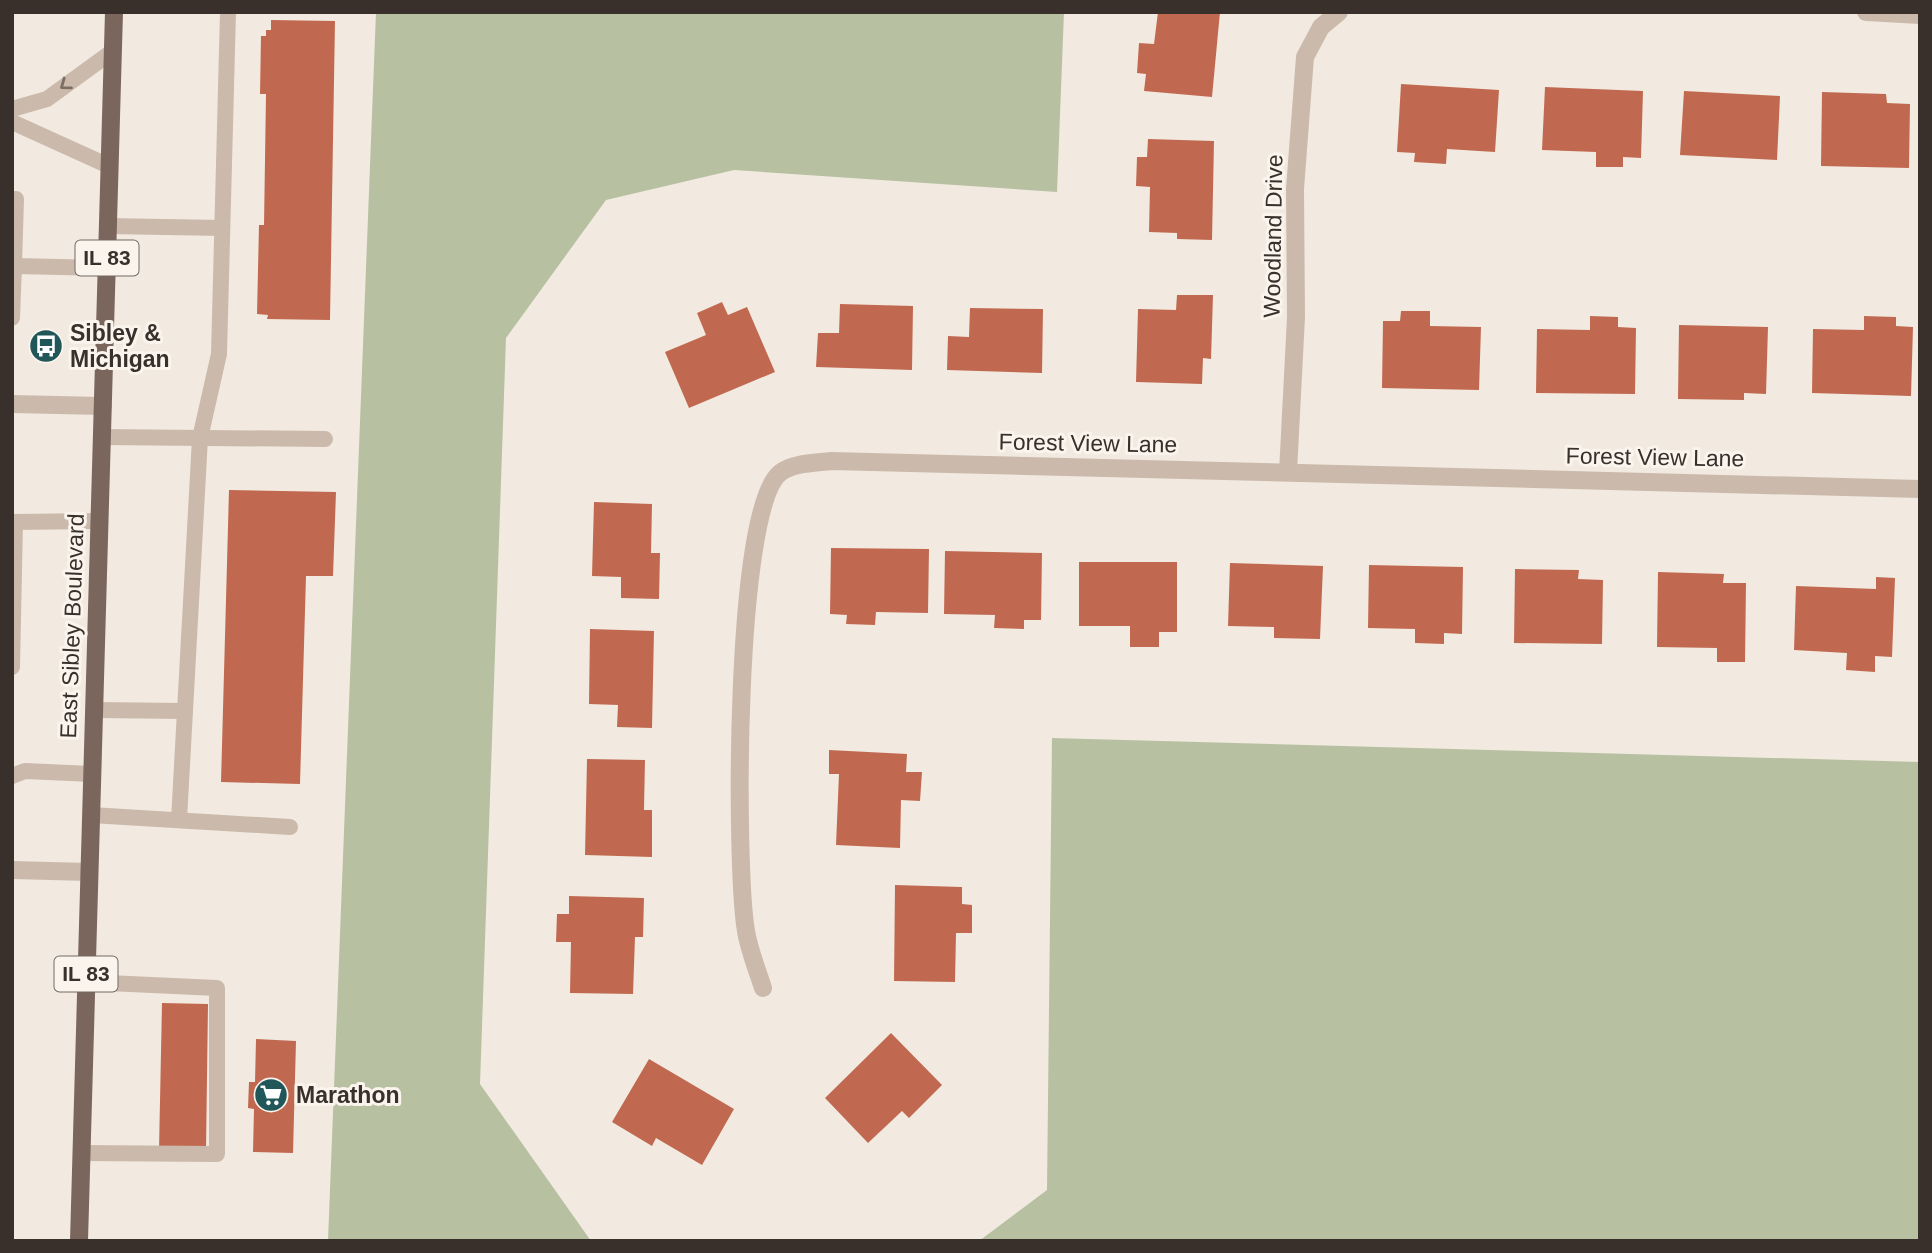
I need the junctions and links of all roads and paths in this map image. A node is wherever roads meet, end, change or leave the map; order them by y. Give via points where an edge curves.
1 (114, 12) edge
2 (228, 12) edge
3 (1339, 12) edge
4 (1867, 12) edge
5 (1920, 15) edge
6 (113, 51) junction
7 (12, 108) edge
8 (12, 122) edge
9 (109, 166) junction
10 (12, 199) edge
11 (108, 226) junction
12 (222, 229) junction
13 (14, 266) edge
14 (106, 268) junction
15 (12, 318) edge
16 (12, 404) edge
17 (103, 406) junction
18 (102, 437) junction
19 (200, 438) junction
20 (325, 439) dead end
21 (1288, 472) junction
22 (1920, 489) edge
23 (99, 521) junction
24 (14, 522) edge
25 (12, 667) edge
26 (94, 710) junction
27 (185, 711) junction
28 (92, 774) junction
29 (12, 776) edge
30 (91, 815) junction
31 (179, 820) junction
32 (290, 827) dead end
33 (12, 870) edge
34 (89, 872) junction
35 (86, 982) junction
36 (763, 988) dead end
37 (81, 1153) junction
38 (79, 1241) edge

1 - 6 main road, East Sibley Boulevard / IL 83
2 - 12 lane
3 - 21 street, Woodland Drive via 1321,27 1305,57 1295,189 1296,317
4 - 5 street
6 -> 7 lane via 47,99
6 - 9 main road, East Sibley Boulevard / IL 83
8 - 9 lane
9 - 11 main road, East Sibley Boulevard / IL 83
10 - 13 lane via 16,199
11 - 12 lane
11 - 14 main road, East Sibley Boulevard / IL 83
12 - 19 lane via 219,354
13 - 14 lane
13 - 15 lane
14 - 17 main road, East Sibley Boulevard / IL 83
16 - 17 street
17 - 18 main road, East Sibley Boulevard / IL 83
18 - 19 lane
18 - 23 main road, East Sibley Boulevard / IL 83
19 - 20 lane
19 - 27 lane
21 - 22 street, Forest View Lane
21 - 36 street, Forest View Lane via 831,461 779,473 764,498 754,533 744,651 738,836 746,932
23 - 24 lane
23 - 26 main road, East Sibley Boulevard / IL 83
24 - 25 lane
26 - 27 lane
26 - 28 main road, East Sibley Boulevard / IL 83
27 - 31 lane
28 - 29 lane via 26,771
28 - 30 main road, East Sibley Boulevard / IL 83
30 - 31 lane
30 - 34 main road, East Sibley Boulevard / IL 83
31 - 32 lane
33 - 34 street
34 - 35 main road, East Sibley Boulevard / IL 83
35 - 37 main road, East Sibley Boulevard / IL 83
35 - 37 lane via 217,988 217,1154
37 - 38 main road, East Sibley Boulevard / IL 83

